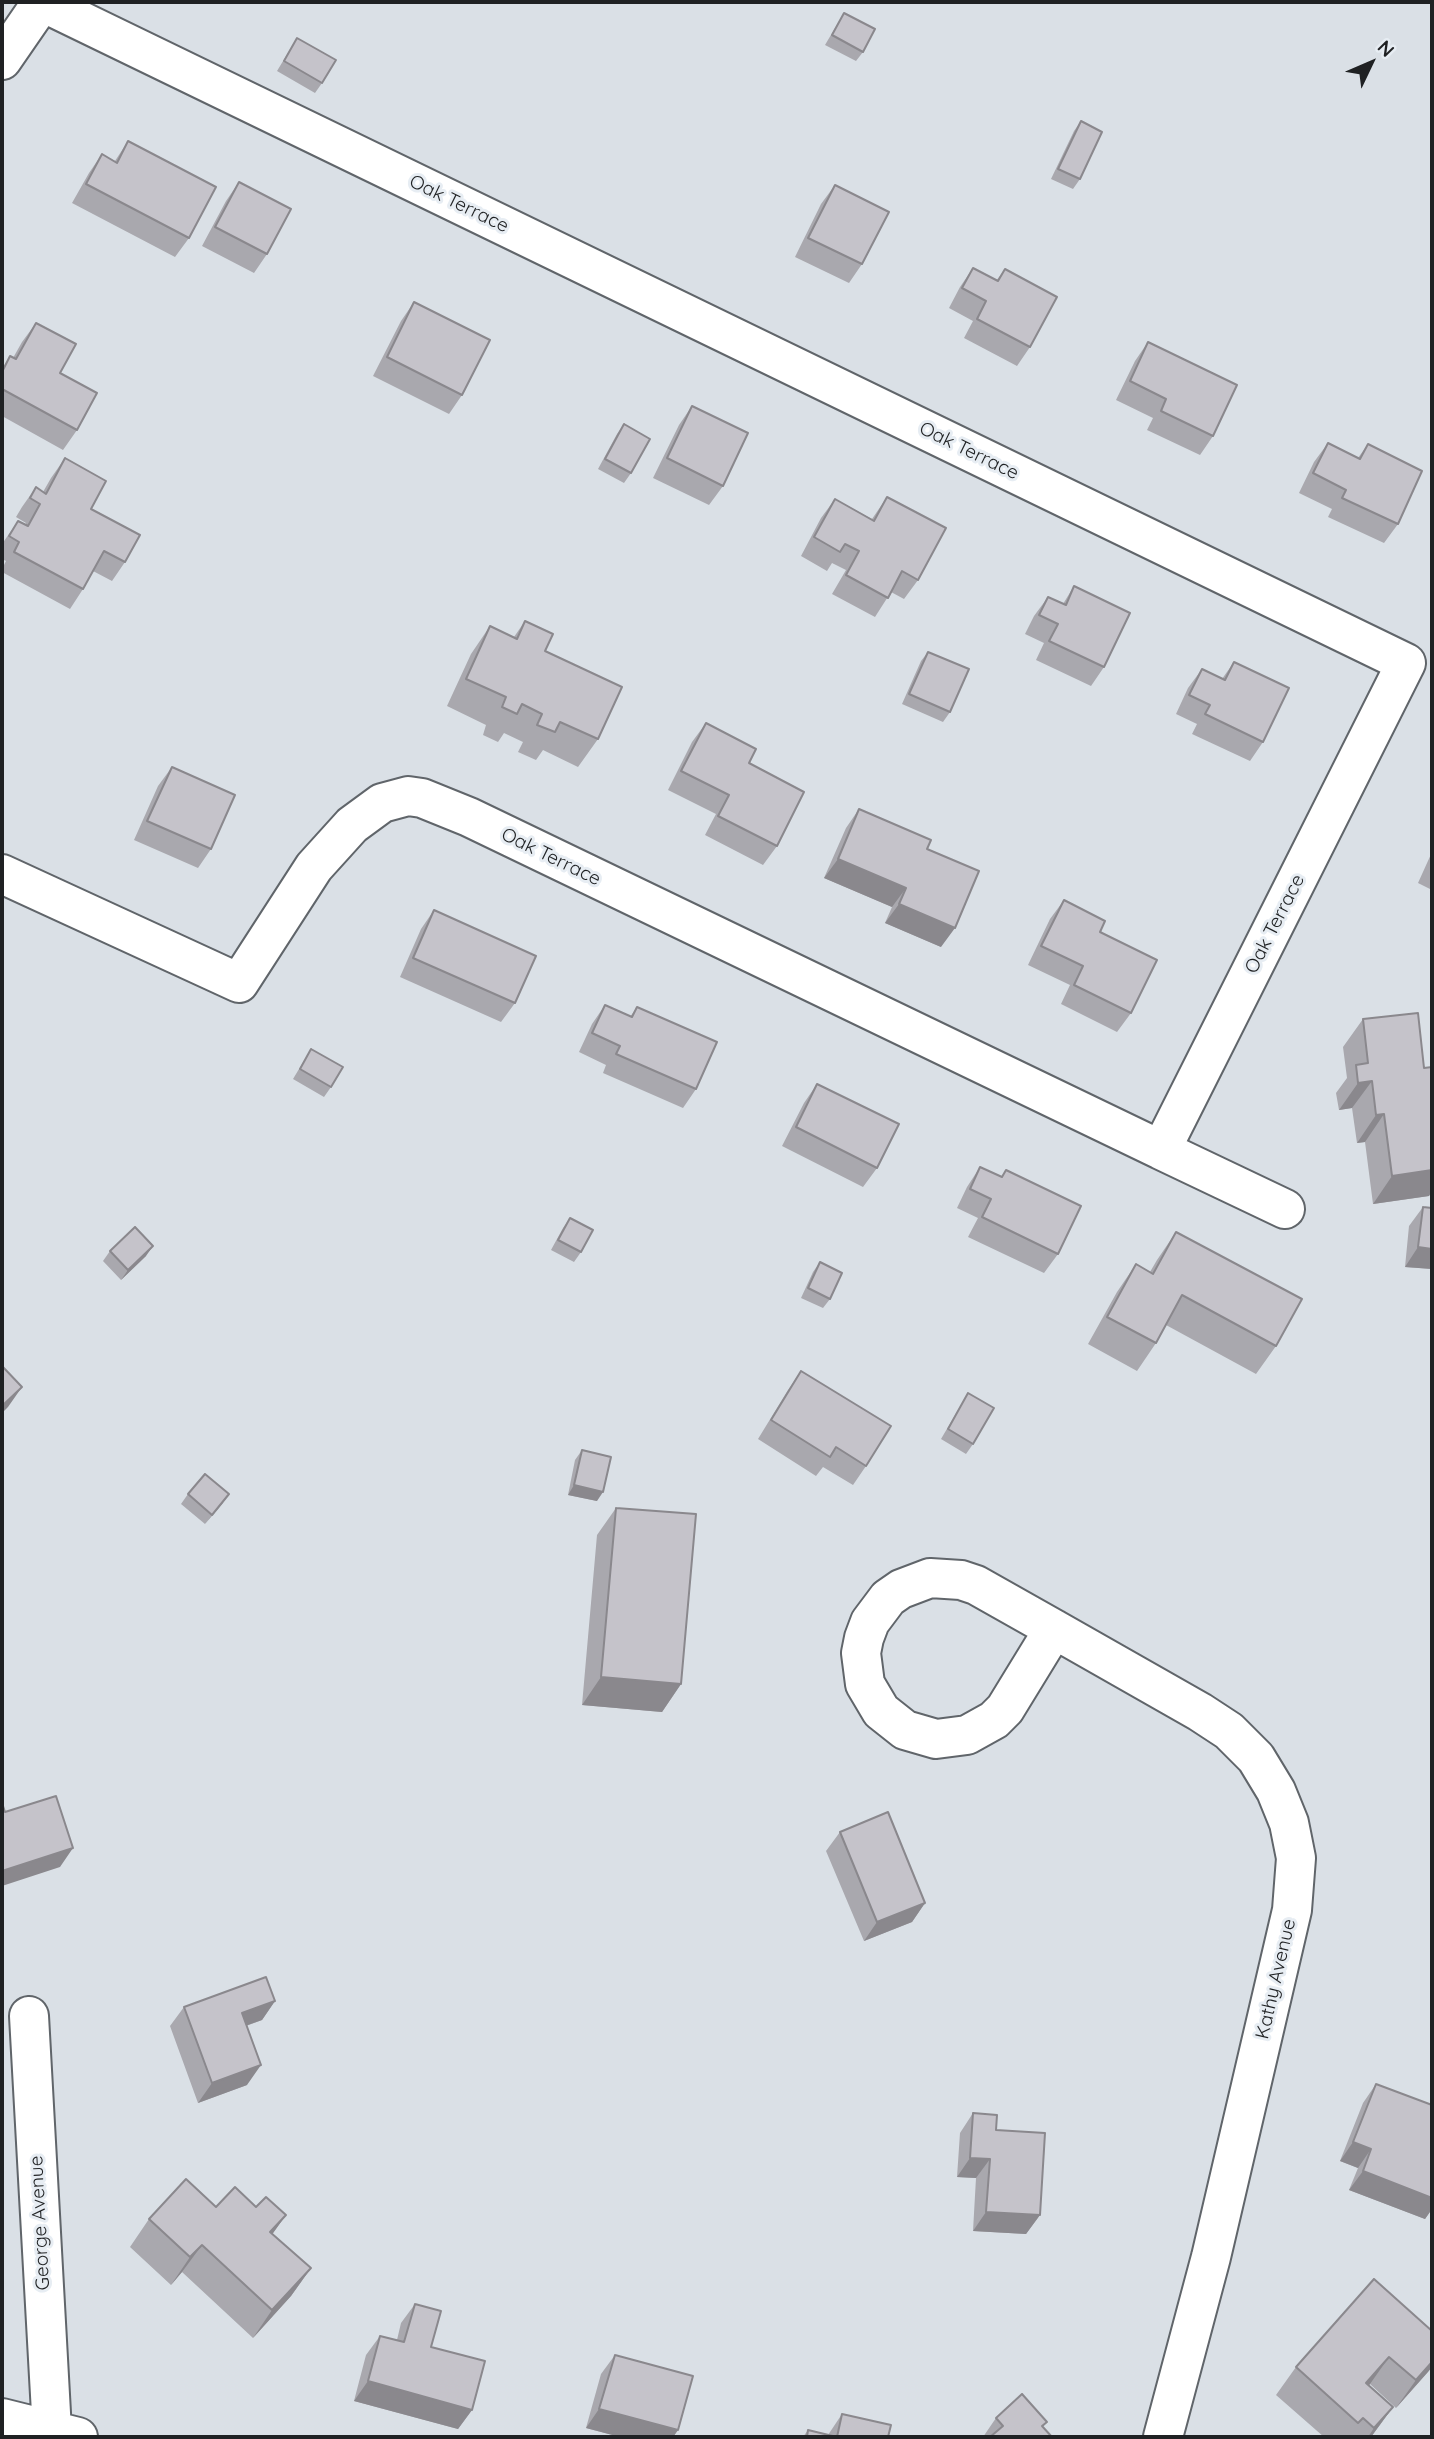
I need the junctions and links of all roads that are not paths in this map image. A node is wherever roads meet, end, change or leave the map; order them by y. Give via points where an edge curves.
1 (42, 2) edge
2 (2, 60) edge
3 (2, 874) edge
4 (1161, 1150) junction
5 (1285, 1209) dead end
6 (1054, 1629) junction
7 (29, 2016) dead end
8 (2, 2418) edge
9 (65, 2434) edge
10 (1163, 2437) edge

1 - 2 street
1 - 4 street, Oak Terrace via 1406,663
3 - 4 street, Oak Terrace via 239,983 314,867 352,825 382,803 408,796 422,798
4 - 5 street, Oak Terrace
6 - 6 street, Kathy Avenue via 961,1580 946,1577 915,1582 888,1598 870,1622 861,1653 866,1684 881,1711 905,1730 936,1738 967,1735 1004,1709
6 - 10 street, Kathy Avenue via 1214,1720 1244,1744 1267,1773 1284,1807 1296,1858 1292,1910 1211,2257
7 - 9 street, George Avenue
8 - 9 street

